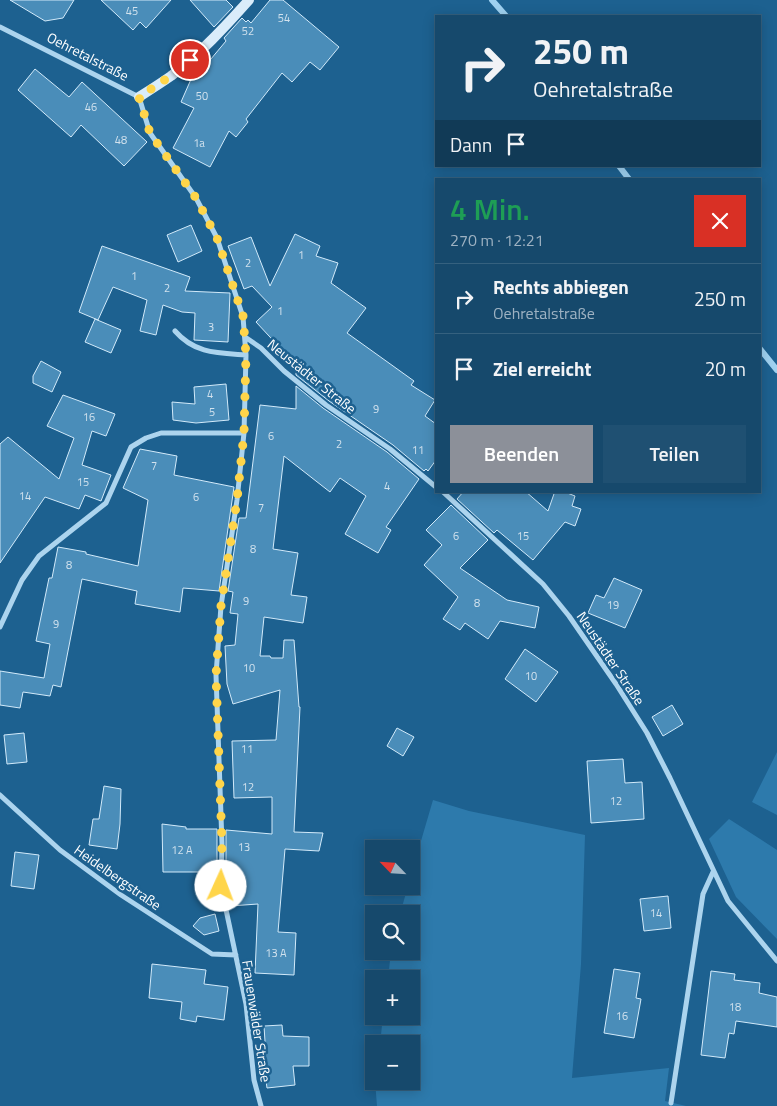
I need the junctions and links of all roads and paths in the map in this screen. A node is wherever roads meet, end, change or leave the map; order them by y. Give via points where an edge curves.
1 (248, 0) edge
2 (0, 26) edge
3 (139, 97) junction
4 (175, 331) dead end
5 (245, 337) junction
6 (246, 355) junction
7 (244, 433) junction
8 (435, 486) edge
9 (444, 493) edge
10 (0, 626) edge
11 (0, 795) edge
12 (713, 872) junction
13 (236, 955) junction
14 (777, 960) edge
15 (672, 1103) dead end
16 (261, 1106) edge

1 - 3 street, Oehretalstraße via 190,60
2 - 3 street, Oehretalstraße
3 - 5 street, Frauenwälder Straße via 150,133 196,198 217,238 243,316
4 - 6 street via 184,342 208,352
5 - 6 street, Frauenwälder Straße
5 - 8 street, Neustädter Straße via 326,405 390,449
6 - 7 street, Frauenwälder Straße
7 - 10 street via 161,433 132,447 106,503 38,556 22,580
7 - 13 street, Frauenwälder Straße via 221,606 216,675 221,886
9 - 12 street, Neustädter Straße via 543,584 569,616 647,733
11 - 13 street, Heidelbergstraße via 60,850 121,895 212,954
12 - 14 street, Neustädter Straße via 728,902
12 - 15 street via 703,894
13 - 16 street, Frauenwälder Straße via 246,1004 254,1080

